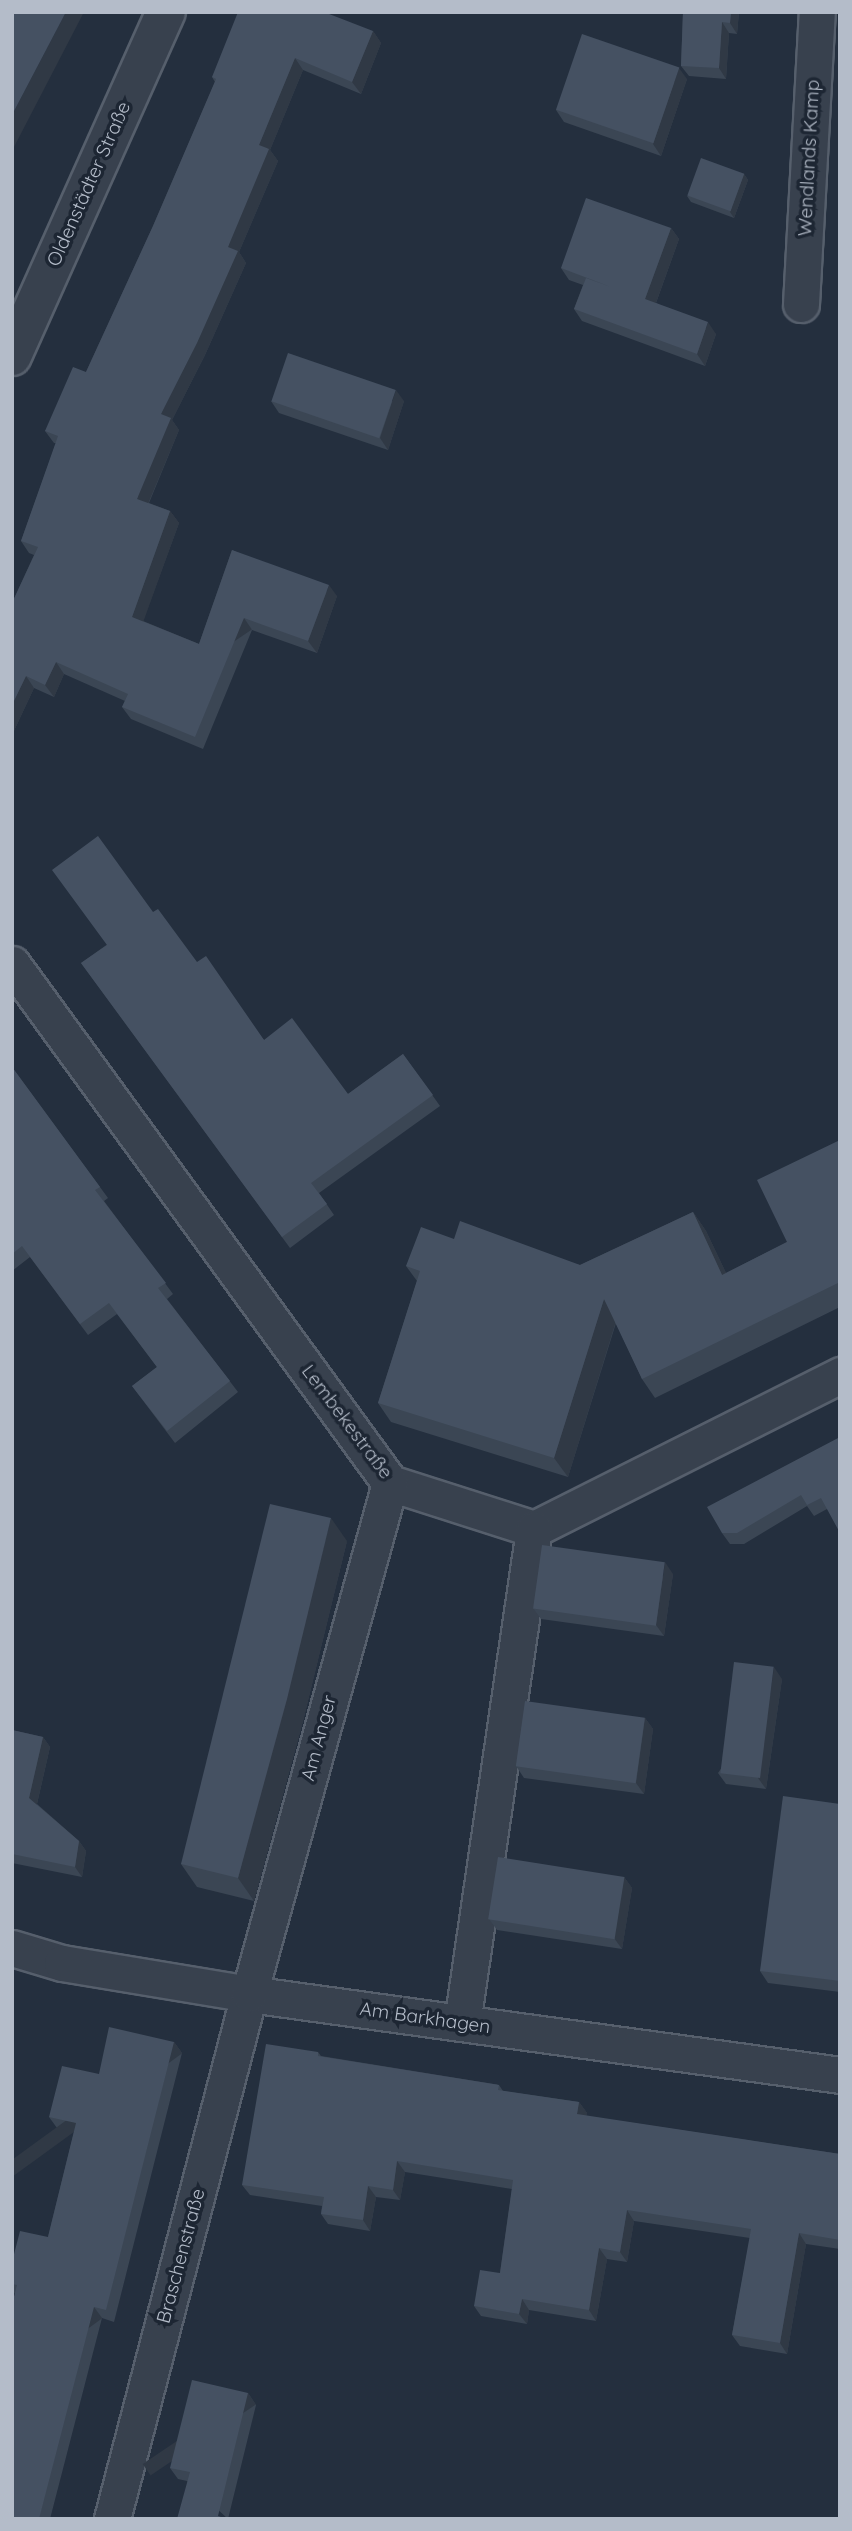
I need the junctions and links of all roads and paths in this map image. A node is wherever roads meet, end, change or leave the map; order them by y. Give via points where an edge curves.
1 (166, 12) edge
2 (817, 12) edge
3 (801, 304) dead end
4 (12, 356) edge
5 (12, 964) edge
6 (840, 1376) edge
7 (390, 1482) junction
8 (534, 1529) junction
9 (12, 1948) edge
10 (249, 1994) junction
11 (462, 2023) junction
12 (840, 2075) edge
13 (112, 2519) edge

1 - 4 street, Oldenstädter Straße
2 - 3 street, Wendlands Kamp
5 - 7 street, Lembekestraße
6 - 8 street
7 - 8 street, Lembekestraße
7 - 10 street, Am Anger
8 - 11 street
9 - 10 street, Am Barkhagen via 62,1963
10 - 11 street, Am Barkhagen
10 - 13 street, Braschenstraße
11 - 12 street, Am Barkhagen

